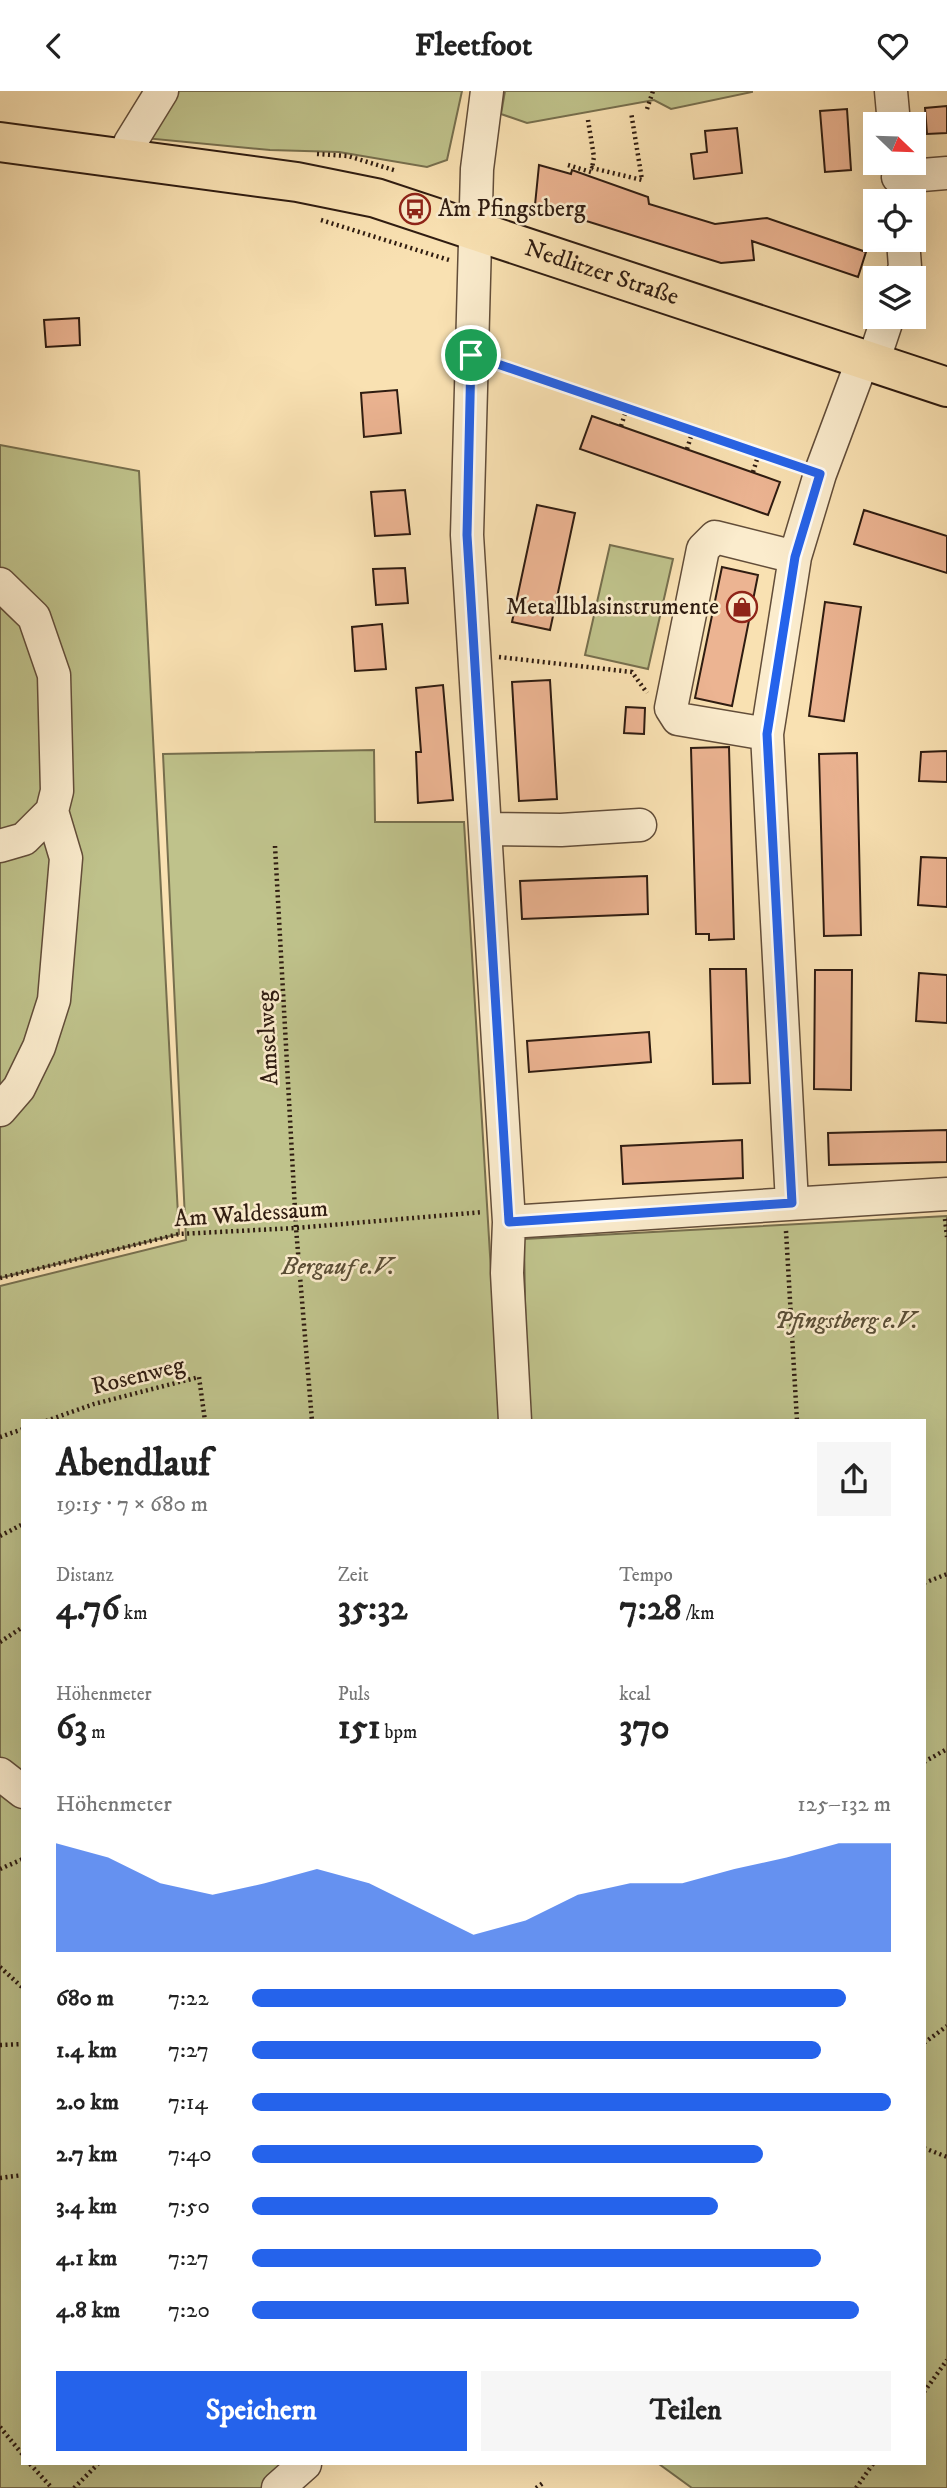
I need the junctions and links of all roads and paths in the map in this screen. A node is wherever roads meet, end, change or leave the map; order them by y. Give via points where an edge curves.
1 (162, 91) edge
2 (487, 91) edge
3 (653, 91) edge
4 (891, 91) edge
5 (647, 109) dead end
6 (631, 112) dead end
7 (893, 112) edge
8 (588, 120) dead end
9 (0, 142) edge
10 (125, 157) junction
11 (568, 165) dead end
12 (592, 168) junction
13 (947, 173) edge
14 (898, 180) edge
15 (476, 230) junction
16 (883, 329) edge
17 (471, 355) junction
18 (868, 361) junction
19 (947, 387) edge
20 (627, 408) junction
21 (621, 426) dead end
22 (693, 431) junction
23 (687, 449) dead end
24 (759, 453) junction
25 (753, 472) dead end
26 (820, 474) junction
27 (795, 557) junction
28 (0, 584) edge
29 (474, 654) junction
30 (632, 672) dead end
31 (767, 734) junction
32 (52, 811) junction
33 (640, 825) dead end
34 (486, 829) junction
35 (0, 846) edge
36 (275, 846) dead end
37 (0, 1110) edge
38 (947, 1194) edge
39 (792, 1203) junction
40 (509, 1216) junction
41 (296, 1228) junction
42 (0, 1278) edge
43 (52, 1419) edge
44 (205, 1419) edge
45 (312, 1419) edge
46 (515, 1419) edge
47 (797, 1419) edge
48 (21, 1430) edge
49 (0, 1437) edge
50 (21, 1525) edge
51 (0, 1536) edge
52 (947, 1574) edge
53 (926, 1582) edge
54 (21, 1628) edge
55 (0, 1642) edge
56 (947, 1749) edge
57 (926, 1761) edge
58 (0, 1774) edge
59 (21, 1790) edge
60 (21, 1860) edge
61 (0, 1869) edge
62 (0, 1967) edge
63 (21, 1985) edge
64 (947, 2026) edge
65 (926, 2042) edge
66 (21, 2044) edge
67 (0, 2045) edge
68 (926, 2149) edge
69 (947, 2157) edge
70 (21, 2175) edge
71 (0, 2178) edge
72 (947, 2360) edge
73 (926, 2389) edge
74 (0, 2427) edge
75 (21, 2453) edge
76 (31, 2465) edge
77 (97, 2465) edge
78 (304, 2465) edge
79 (872, 2465) edge
80 (543, 2483) dead end
81 (52, 2488) edge
82 (75, 2488) edge
83 (278, 2488) edge
84 (536, 2488) edge
85 (856, 2488) edge

1 - 10 street
2 - 15 street via 477,169
3 - 5 path
4 - 7 street
6 - 12 path via 642,180
8 - 12 path
9 - 10 main road, Nedlitzer Straße
10 - 15 main road, Nedlitzer Straße via 334,188
11 - 12 path via 591,172
13 - 14 street
15 - 17 street
15 - 18 main road, Nedlitzer Straße
16 - 18 street
17 - 20 path
17 - 29 street via 467,535
18 - 19 main road, Nedlitzer Straße
18 - 26 street
20 - 21 path
20 - 22 path
22 - 23 path
22 - 24 path
24 - 25 path
24 - 26 path
26 - 27 street
27 - 31 street
27 - 31 street via 715,537 703,549 671,708 678,719
28 - 32 street via 34,617 54,675 57,791
29 - 30 path
29 - 34 street
31 - 39 street
32 - 35 street via 24,839
32 - 37 street via 66,858 54,1000 19,1088
33 - 34 street
34 - 40 street
36 - 41 path, Amselweg
38 - 39 street
39 - 40 street
39 - 47 path via 786,1225
40 - 41 path, Am Waldessaum
40 - 46 street
41 - 42 path, Am Waldessaum via 179,1234
41 - 45 path, Amselweg
43 - 44 path, Rosenweg via 199,1377
48 - 49 path
50 - 51 path
52 - 53 path
54 - 55 path
56 - 57 path
58 - 59 street
60 - 61 path
62 - 63 path
64 - 65 path
66 - 67 path
68 - 69 path
70 - 71 path
72 - 73 path
74 - 75 path
76 - 81 path
77 - 82 path
78 - 83 street
79 - 85 path
80 - 84 path

